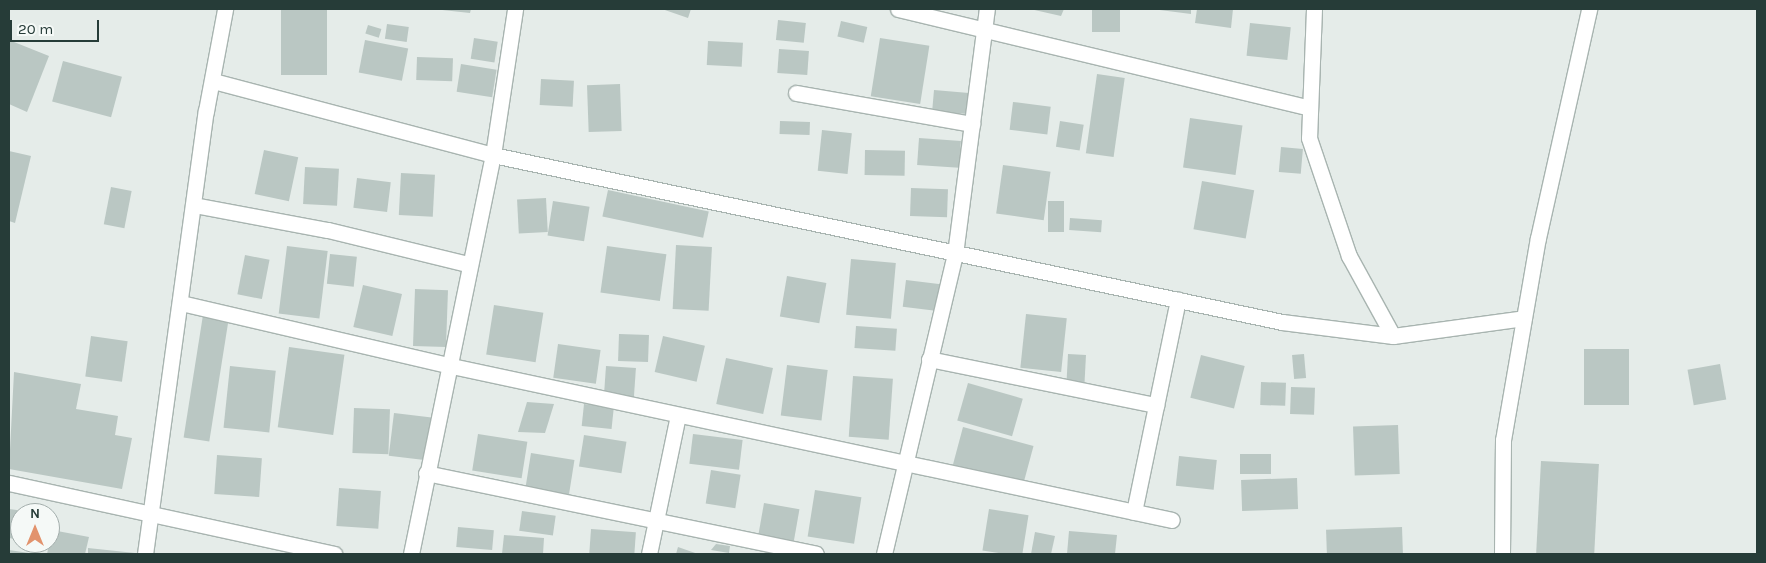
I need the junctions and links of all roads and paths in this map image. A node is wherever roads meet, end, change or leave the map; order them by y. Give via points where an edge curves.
1 (225, 9) edge
2 (515, 9) edge
3 (898, 9) edge
4 (987, 9) edge
5 (1314, 9) edge
6 (1589, 9) edge
7 (984, 28) junction
8 (213, 81) junction
9 (796, 93) dead end
10 (1307, 107) junction
11 (972, 124) junction
12 (493, 155) junction
13 (194, 205) junction
14 (955, 254) junction
15 (467, 264) junction
16 (1178, 299) junction
17 (181, 303) junction
18 (1524, 318) junction
19 (1393, 336) junction
20 (929, 359) junction
21 (447, 365) junction
22 (1156, 405) junction
23 (678, 415) junction
24 (904, 464) junction
25 (426, 473) junction
26 (9, 484) edge
27 (1134, 512) junction
28 (151, 516) junction
29 (657, 518) junction
30 (1172, 520) dead end
31 (145, 554) edge
32 (334, 554) edge
33 (411, 554) edge
34 (649, 554) edge
35 (816, 554) edge
36 (884, 554) edge
37 (1502, 554) edge

1 - 8 street
2 - 12 street
3 - 7 street
4 - 7 street
5 - 10 street
6 - 18 street
7 - 10 street
7 - 11 street
8 - 12 street
8 - 13 street
9 - 11 street
10 - 19 street via 1309,138 1323,189 1349,256
11 - 14 street
12 - 14 street
12 - 15 street
13 - 15 street via 328,230
13 - 17 street
14 - 16 street
14 - 20 street
15 - 21 street
16 - 19 street via 1335,331
16 - 22 street
17 - 21 street
17 - 28 street
18 - 19 street
18 - 37 street via 1503,440
20 - 22 street
20 - 24 street
21 - 23 street
21 - 25 street
22 - 27 street
23 - 24 street
23 - 29 street
24 - 27 street
24 - 36 street
25 - 29 street
25 - 33 street
26 - 28 street
27 - 30 street
28 - 31 street
28 - 32 street
29 - 34 street
29 - 35 street

